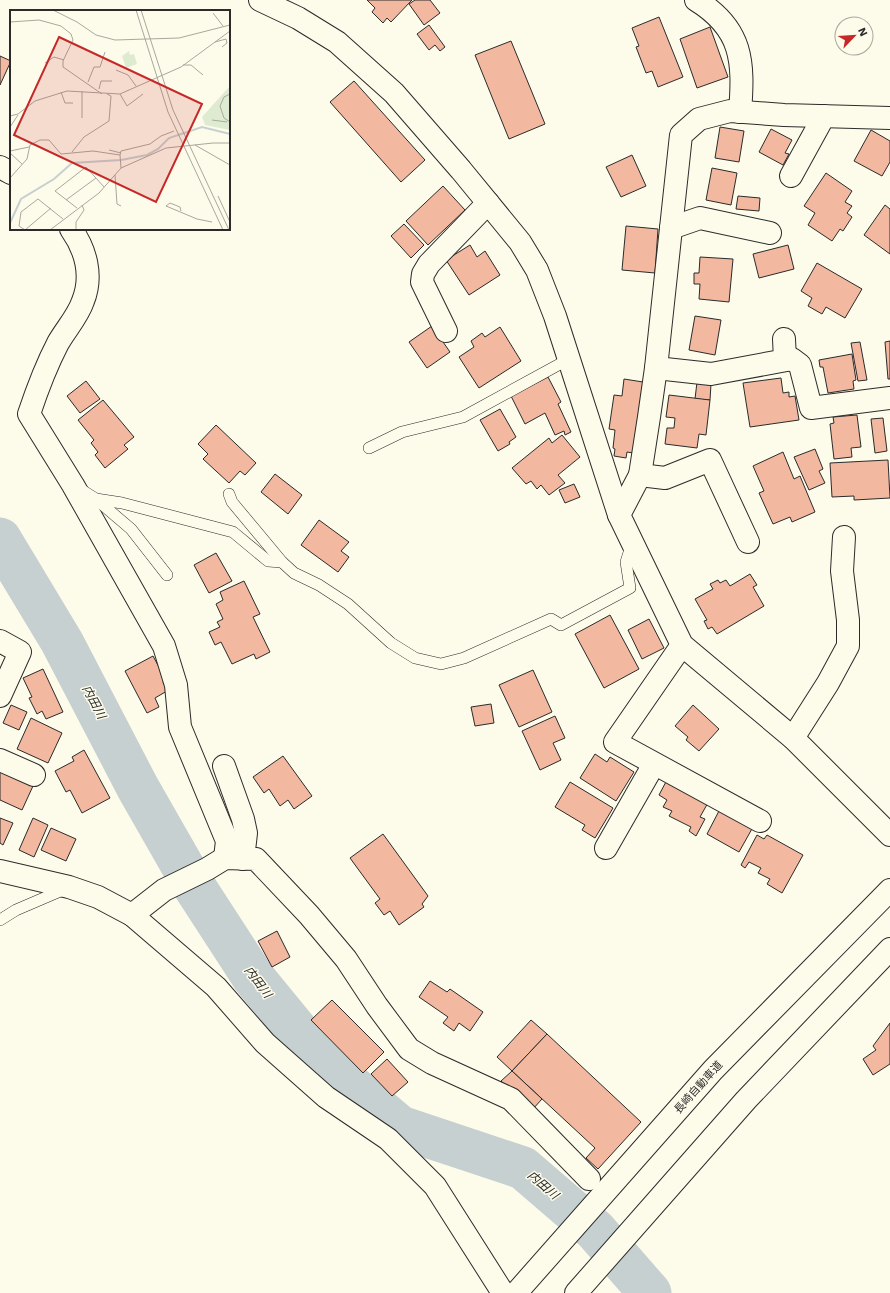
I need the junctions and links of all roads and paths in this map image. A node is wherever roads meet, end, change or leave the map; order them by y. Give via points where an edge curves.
1 (260, 0) edge
2 (696, 0) edge
3 (740, 112) junction
4 (824, 116) junction
5 (890, 118) edge
6 (0, 167) edge
7 (10, 172) edge
8 (791, 176) dead end
9 (488, 202) junction
10 (671, 228) junction
11 (72, 230) edge
12 (770, 233) dead end
13 (446, 332) dead end
14 (569, 359) junction
15 (656, 368) junction
16 (890, 398) edge
17 (369, 448) dead end
18 (640, 475) junction
19 (72, 485) junction
20 (229, 494) dead end
21 (96, 499) junction
22 (619, 515) junction
23 (844, 537) dead end
24 (748, 542) dead end
25 (632, 543) junction
26 (282, 562) junction
27 (166, 575) dead end
28 (0, 641) edge
29 (682, 645) junction
30 (0, 696) edge
31 (793, 738) junction
32 (0, 760) edge
33 (654, 764) junction
34 (224, 766) dead end
35 (34, 775) dead end
36 (760, 821) dead end
37 (890, 835) edge
38 (606, 848) dead end
39 (225, 862) junction
40 (0, 870) edge
41 (69, 887) junction
42 (890, 890) edge
43 (132, 915) junction
44 (0, 920) edge
45 (890, 949) edge
46 (589, 1179) dead end
47 (503, 1293) edge
48 (516, 1293) edge
49 (576, 1293) edge

1 - 9 main road via 298,18 337,42 394,93
2 - 3 main road via 709,8 726,25 739,49 743,78
3 - 4 main road
3 - 10 main road via 730,111 699,119 681,135
4 - 5 main road
4 - 8 main road
6 - 7 main road
9 - 13 main road via 429,264 423,274 422,282
9 - 14 main road via 520,242 537,270
10 - 12 main road via 700,218
10 - 15 main road
11 - 19 main road via 86,258 88,282 83,302 40,381 29,414
14 - 17 lane via 463,417 402,432
14 - 22 main road
15 - 16 main road via 711,374 784,349 800,365 810,408
15 - 18 main road
18 - 22 main road
18 - 24 main road via 665,478 710,460
19 - 21 lane
19 - 39 main road via 164,646 176,685 180,727 227,841
20 - 26 lane via 232,502
21 - 26 lane via 122,503 233,532 268,561
21 - 27 lane via 131,529
22 - 25 main road
23 - 31 main road via 842,571 848,620 848,646
25 - 26 lane via 626,562 630,588 561,625 551,619 464,658 441,664 415,658 348,604 319,585 294,573
25 - 29 main road
28 - 30 main road via 20,652
29 - 31 main road
29 - 33 main road via 615,742
31 - 37 main road
32 - 35 main road
33 - 36 main road
33 - 38 main road
34 - 39 main road via 246,832
39 - 43 main road via 164,890
39 - 46 main road via 256,859 346,959 409,1049 432,1063 511,1099
40 - 41 main road
41 - 43 main road via 98,897
41 - 44 lane via 16,910
42 - 48 main road, 長崎自動車道 via 713,1070
43 - 47 main road via 216,987 264,1043 326,1097 388,1139 435,1186
45 - 49 main road via 746,1100

